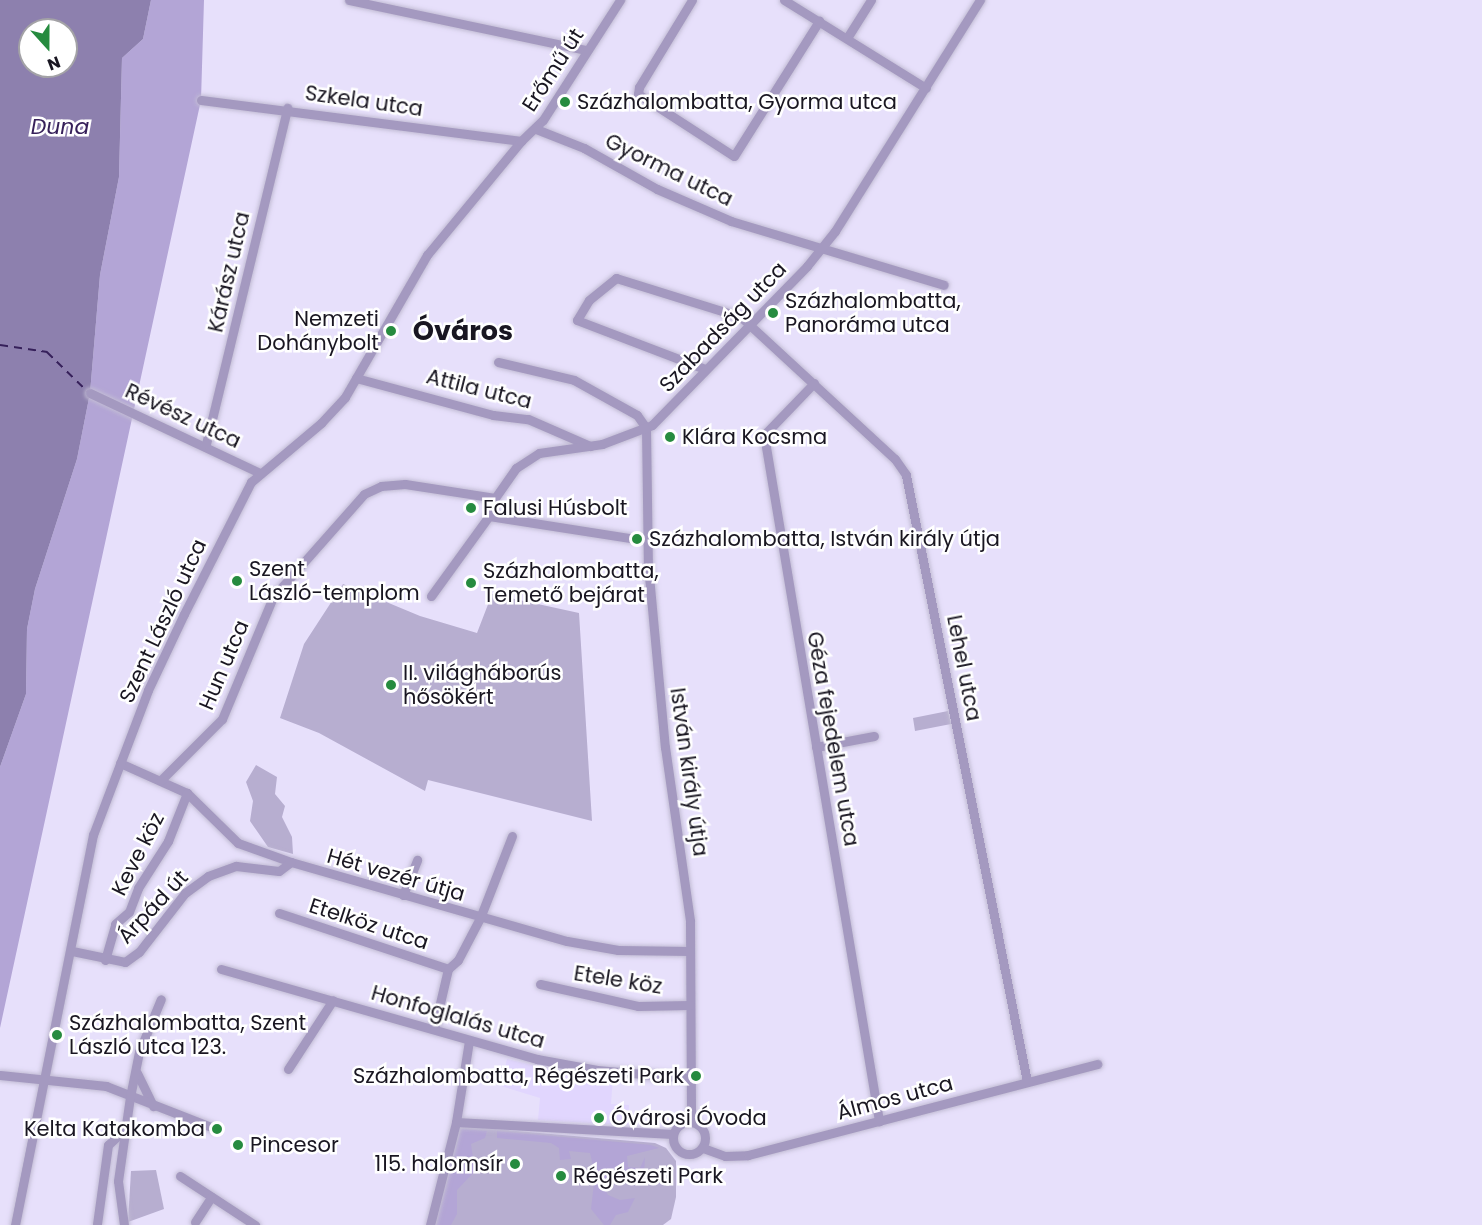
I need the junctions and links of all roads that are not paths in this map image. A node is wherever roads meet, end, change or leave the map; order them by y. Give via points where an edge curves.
1 (349, 0) edge
2 (620, 0) edge
3 (692, 0) edge
4 (784, 0) edge
5 (871, 0) edge
6 (980, 0) edge
7 (819, 21) junction
8 (847, 38) junction
9 (587, 50) junction
10 (926, 88) junction
11 (201, 100) dead end
12 (287, 108) junction
13 (536, 129) junction
14 (521, 141) junction
15 (824, 248) junction
16 (944, 285) dead end
17 (751, 324) junction
18 (498, 362) dead end
19 (705, 369) junction
20 (356, 378) junction
21 (814, 383) junction
22 (90, 393) dead end
23 (646, 428) junction
24 (206, 444) junction
25 (590, 446) junction
26 (260, 472) junction
27 (495, 498) junction
28 (489, 516) junction
29 (630, 538) dead end
30 (431, 596) dead end
31 (874, 736) dead end
32 (816, 747) junction
33 (120, 763) junction
34 (161, 780) junction
35 (186, 793) junction
36 (512, 836) dead end
37 (417, 860) dead end
38 (291, 862) junction
39 (403, 895) junction
40 (279, 913) dead end
41 (480, 918) junction
42 (72, 951) junction
43 (690, 951) junction
44 (105, 960) junction
45 (221, 969) dead end
46 (448, 969) junction
47 (540, 984) dead end
48 (161, 999) dead end
49 (333, 1000) junction
50 (690, 1005) junction
51 (434, 1029) junction
52 (469, 1041) junction
53 (1097, 1064) dead end
54 (288, 1069) dead end
55 (136, 1071) junction
56 (0, 1075) edge
57 (690, 1077) junction
58 (43, 1078) junction
59 (1027, 1081) junction
60 (130, 1097) junction
61 (153, 1106) junction
62 (879, 1121) junction
63 (456, 1122) junction
64 (691, 1122) junction
65 (126, 1128) junction
66 (213, 1128) dead end
67 (674, 1134) junction
68 (703, 1148) junction
69 (180, 1176) dead end
70 (211, 1197) junction
71 (195, 1222) dead end
72 (97, 1224) edge
73 (15, 1225) edge
74 (124, 1225) edge
75 (255, 1225) edge
76 (430, 1225) edge

1 - 9 street
2 - 9 street, Erőmű út
3 - 7 street via 639,87 643,100 734,156
4 - 7 street
5 - 8 street
6 - 10 street, Szabadság utca
7 - 8 street
8 - 10 street
9 - 13 street, Erőmű út
10 - 15 street, Szabadság utca
11 - 12 street, Szkela utca
12 - 14 street, Szkela utca
12 - 24 street, Kárász utca
13 - 14 street, Szent László utca
13 - 15 street, Gyorma utca via 584,148 696,207 760,231
14 - 20 street, Szent László utca via 426,255
15 - 16 street, Gyorma utca
15 - 17 street, Szabadság utca
17 - 19 street, Szabadság utca
17 - 19 street, Lehel utca via 741,317 616,278 589,300 577,320
17 - 21 street, Lehel utca
18 - 23 street via 574,380 637,415
19 - 23 street, Szabadság utca
20 - 25 street, Attila utca via 493,415 528,419
20 - 26 street, Szent László utca via 321,423
21 - 32 street, Géza fejedelem utca via 764,435
21 - 59 street, Lehel utca via 895,459 906,475
22 - 24 street, Révész utca
23 - 25 street, Szabadság utca
23 - 43 street, István király útja via 648,565 665,747 686,879
24 - 26 street, Révész utca
25 - 27 street, Szabadság utca via 530,457 516,468
26 - 33 street, Szent László utca via 243,495 184,614 148,690
27 - 28 street, Szabadság utca
27 - 34 street, Hun utca via 405,484 381,486 364,494 273,597 222,719
28 - 29 street
28 - 30 street, Szabadság utca
31 - 32 street
32 - 62 street, Géza fejedelem utca
33 - 34 street, Hét vezér útja
33 - 42 street, Szent László utca via 93,835
34 - 35 street, Hét vezér útja
35 - 38 street, Hét vezér útja via 238,843
35 - 44 street, Keve köz via 168,841 138,888 129,912 116,924
36 - 41 street
37 - 39 street
38 - 39 street, Hét vezér útja
38 - 44 street, Árpád út via 279,871 236,866 208,876 185,893 131,959 117,963
39 - 41 street, Hét vezér útja
40 - 46 street, Etelköz utca
41 - 43 street, Hét vezér útja via 608,949
41 - 46 street via 458,960
42 - 44 street, Árpád út
42 - 58 street, Szent László utca
43 - 50 street, István király útja
45 - 49 street, Honfoglalás utca
46 - 51 street
47 - 50 street, Etele köz via 638,1006
48 - 55 street via 139,1052
49 - 51 street, Honfoglalás utca
49 - 54 street
50 - 57 street, István király útja
51 - 52 street, Honfoglalás utca
52 - 57 street, Honfoglalás utca via 565,1065
52 - 63 street
53 - 59 street, Álmos utca
55 - 60 street
55 - 61 street
56 - 58 street
57 - 64 street, István király útja
58 - 60 street via 93,1083
58 - 73 street, Szent László utca
59 - 62 street, Álmos utca
60 - 61 street
60 - 65 street
61 - 66 street
62 - 68 street, Álmos utca via 748,1155 725,1156
63 - 67 street
63 - 76 street
64 - 67 street via 678,1126
64 - 68 street via 704,1130
65 - 72 street via 108,1145
65 - 74 street via 118,1180
67 - 68 street via 674,1144 684,1154 694,1154
69 - 70 street
70 - 71 street
70 - 75 street

